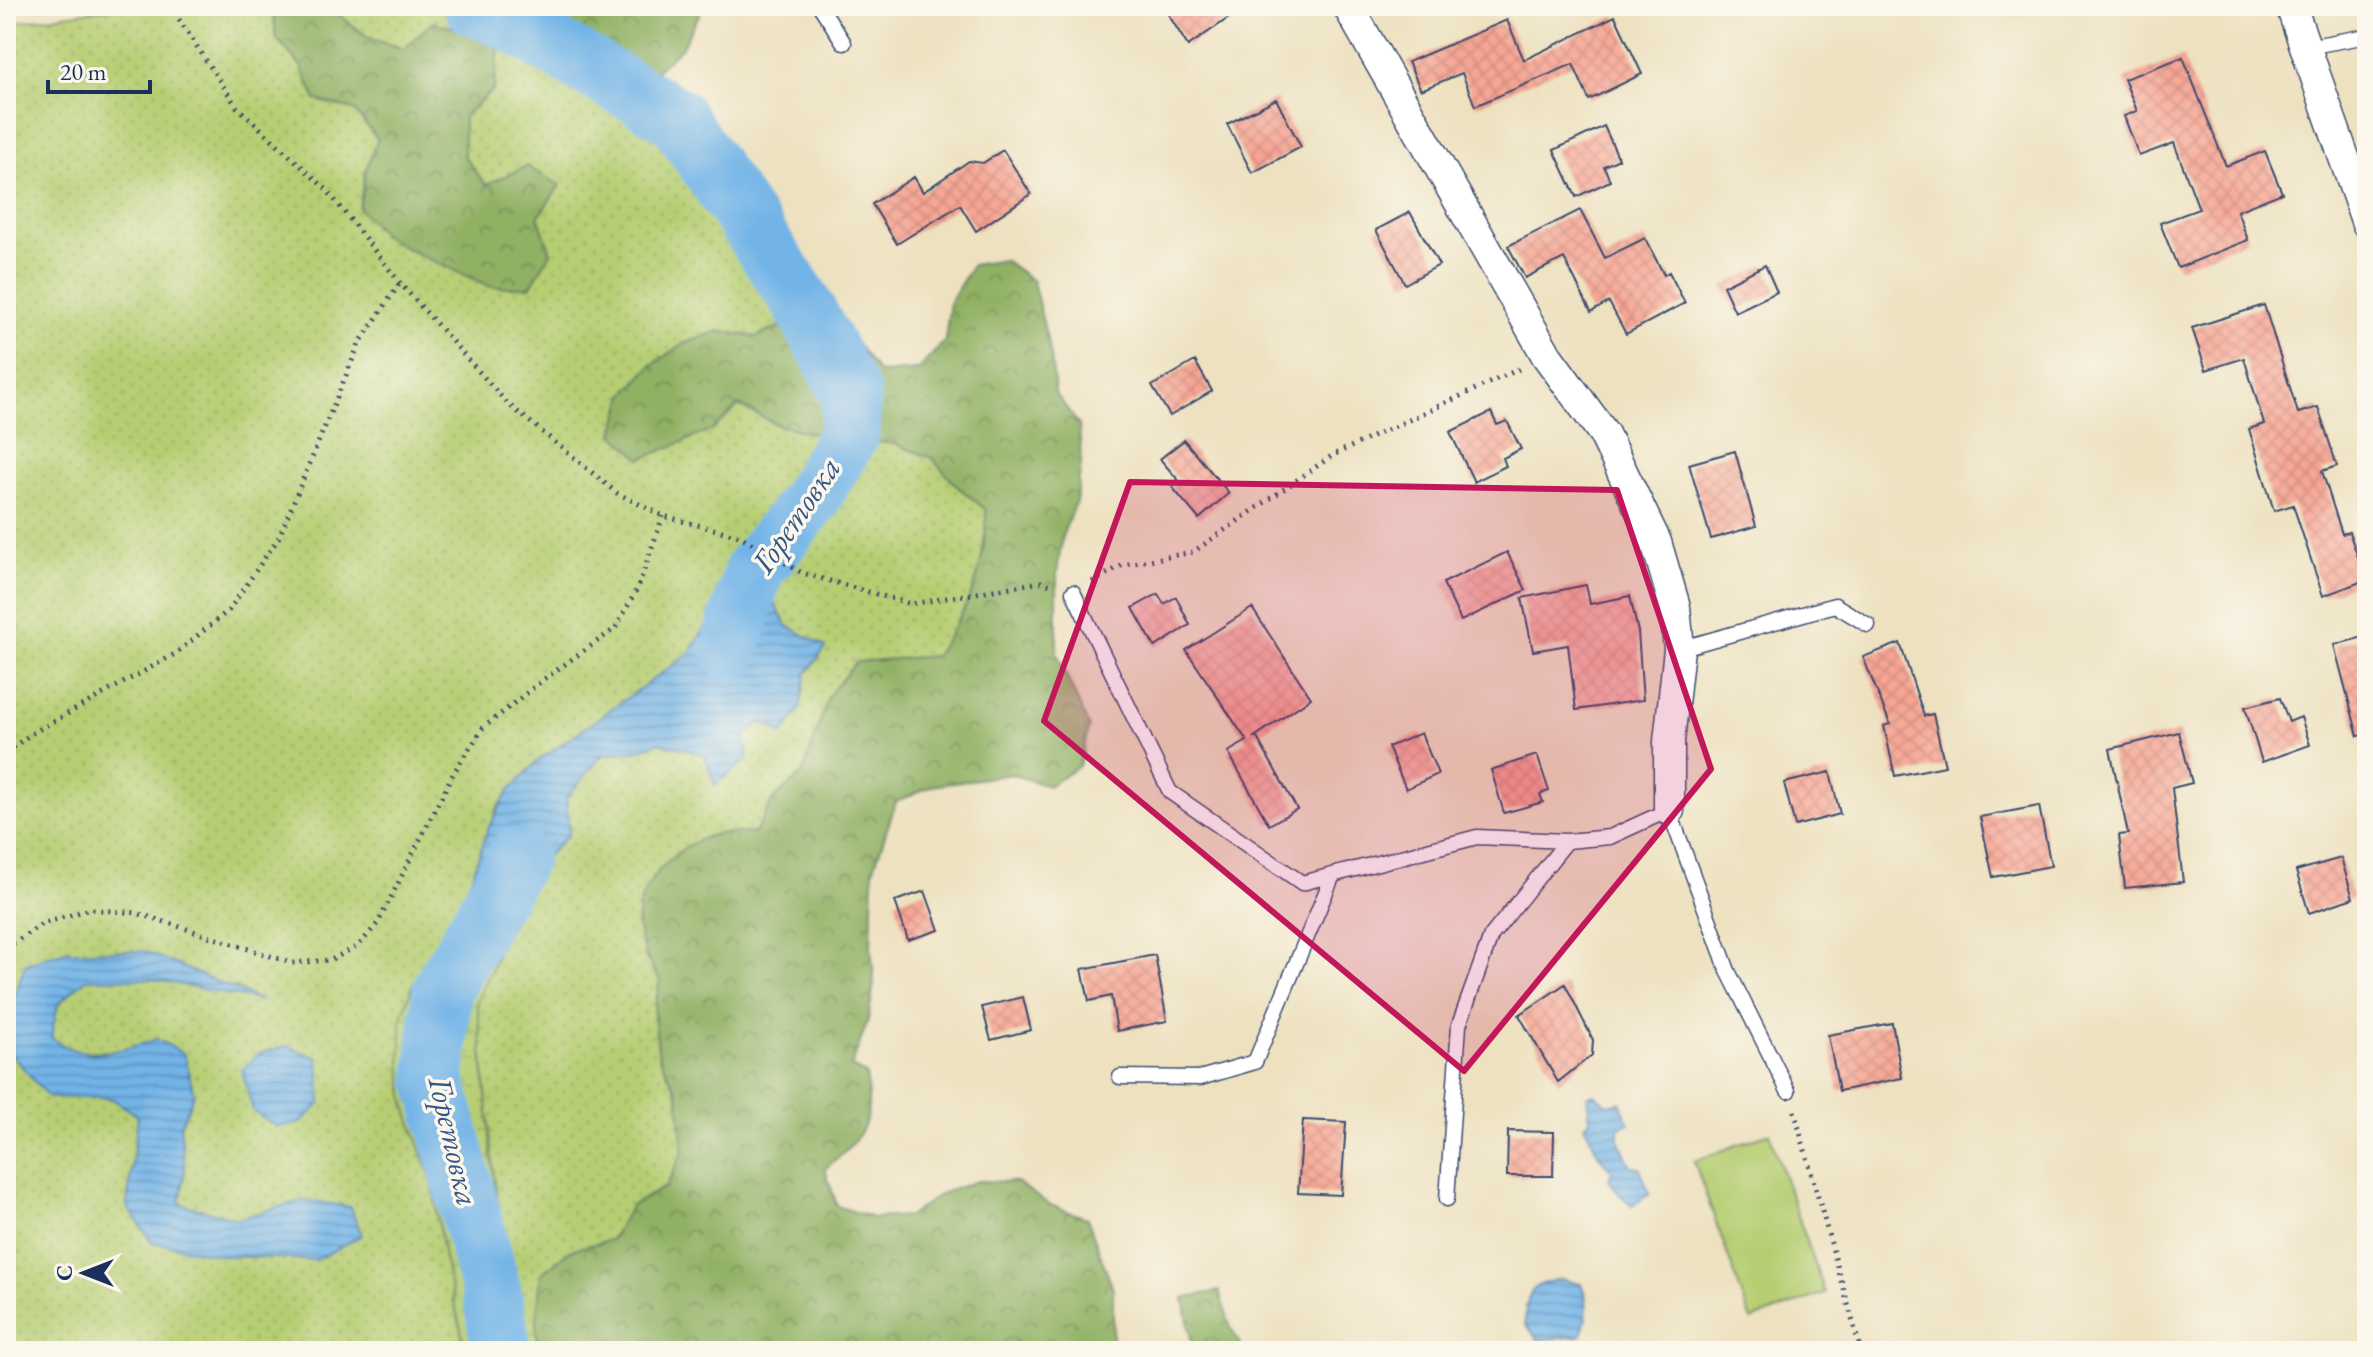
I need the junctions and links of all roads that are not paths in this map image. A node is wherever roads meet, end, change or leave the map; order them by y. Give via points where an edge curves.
1 (820, 6) edge
2 (1348, 6) edge
3 (2291, 6) edge
4 (2367, 36) edge
5 (844, 43) dead end
6 (2307, 47) junction
7 (2367, 223) edge
8 (1073, 592) road end
9 (1868, 625) dead end
10 (1679, 649) junction
11 (1669, 810) junction
12 (1567, 841) junction
13 (1333, 875) junction
14 (1120, 1077) dead end
15 (1788, 1091) road end
16 (1447, 1199) dead end

1 - 5 lane
2 - 10 street via 1547,356 1604,434 1656,542 1675,607
3 - 6 street
4 - 6 lane
6 - 7 street
8 - 13 lane via 1170,792 1302,883
9 - 10 lane via 1835,605
10 - 11 street via 1669,741
11 - 12 lane via 1610,837
11 - 15 lane via 1728,971
12 - 13 lane via 1477,837
12 - 16 lane via 1491,936 1459,1025
13 - 14 lane via 1255,1062 1200,1078

